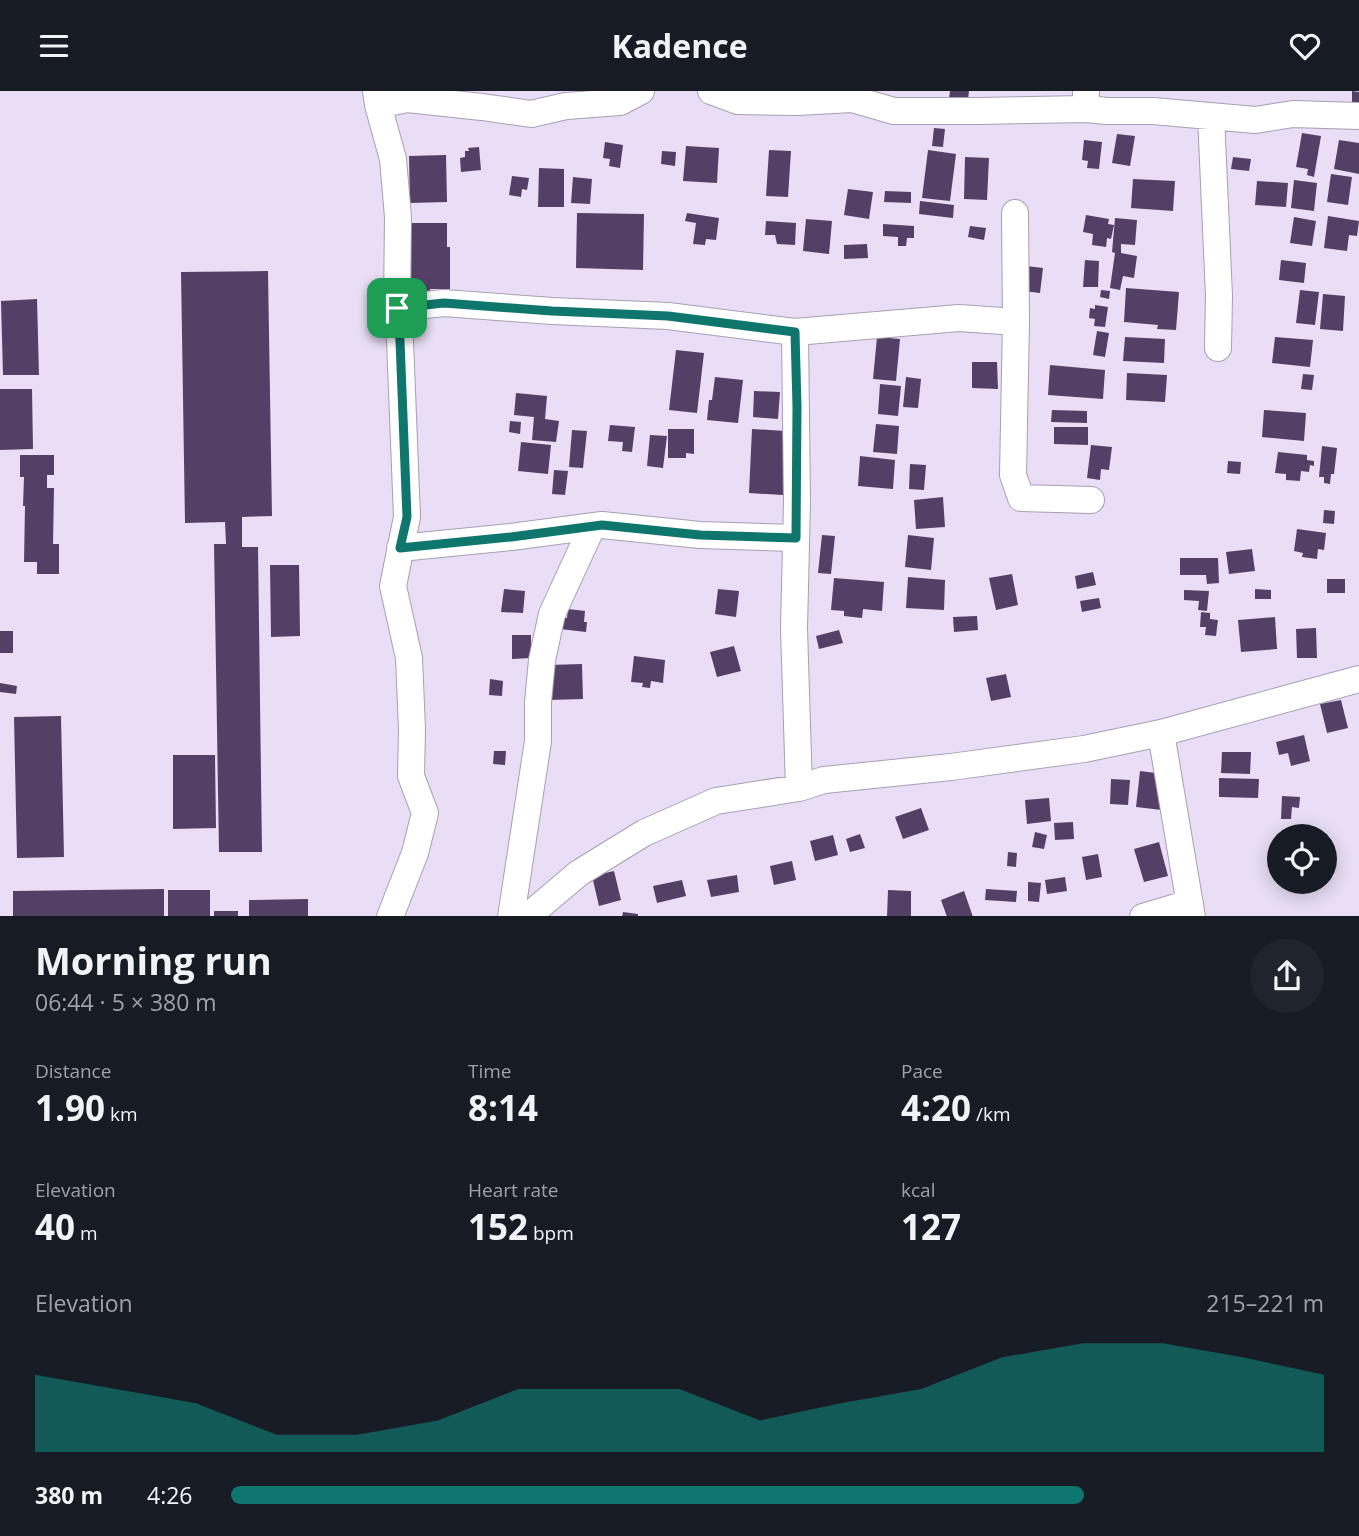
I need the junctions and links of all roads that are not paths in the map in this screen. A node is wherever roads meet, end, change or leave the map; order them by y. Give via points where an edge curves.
1 (641, 91) edge
2 (711, 91) edge
3 (377, 98) edge
4 (1086, 100) edge
5 (1211, 116) junction
6 (1359, 116) edge
7 (1015, 213) dead end
8 (397, 308) junction
9 (1016, 322) junction
10 (795, 332) junction
11 (1219, 348) dead end
12 (1091, 500) dead end
13 (592, 527) junction
14 (796, 538) junction
15 (400, 548) junction
16 (1359, 679) edge
17 (1161, 733) junction
18 (799, 788) junction
19 (1191, 910) edge
20 (390, 916) edge
21 (511, 916) edge
22 (527, 916) edge
23 (1143, 916) edge

1 - 3 street via 620,102 531,114
2 - 4 street via 738,101 852,99 894,111 980,111
3 - 8 street via 393,159
4 - 5 street via 1107,111
5 - 6 street via 1255,120 1293,114
5 - 11 street
7 - 9 street
8 - 10 street via 444,303 668,316
8 - 15 street via 407,517
9 - 10 street via 958,318
9 - 12 street via 1013,475 1021,498
10 - 14 street
13 - 14 street
13 - 15 street
13 - 21 street via 552,614 542,660 538,741
14 - 18 street
15 - 20 street via 393,586 409,658 411,776 425,813
16 - 17 street
17 - 18 street via 951,767 824,780
17 - 19 street
18 - 22 street via 716,801 644,833 579,873
19 - 23 street

